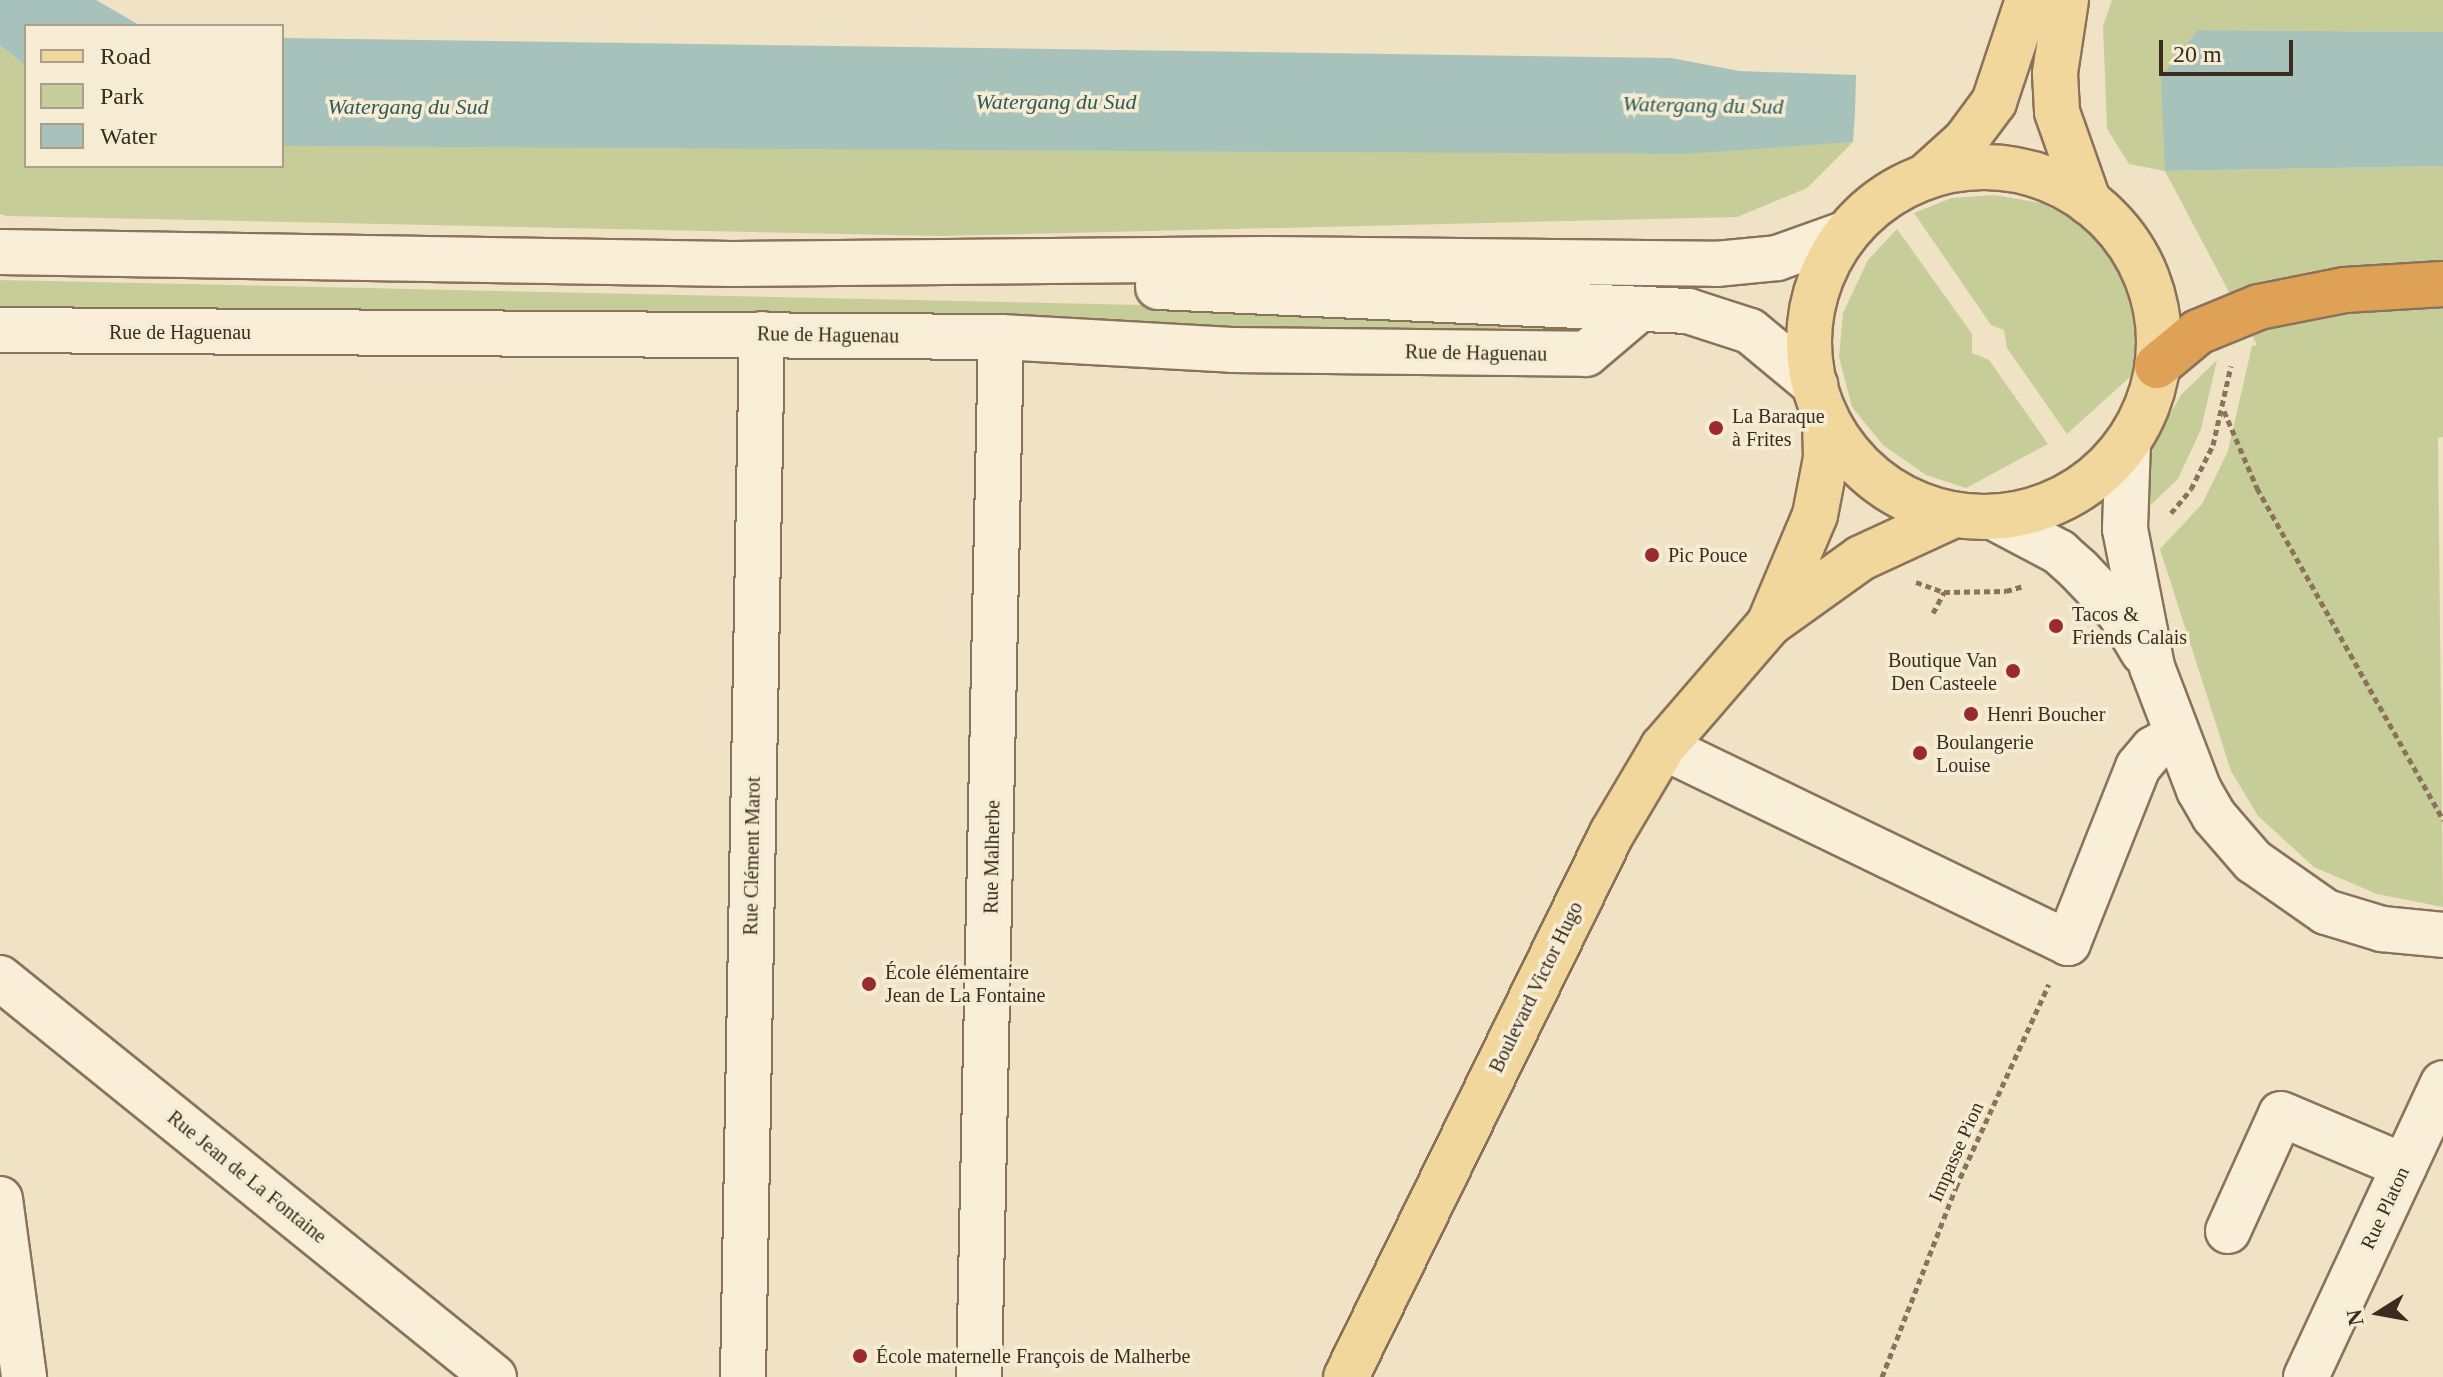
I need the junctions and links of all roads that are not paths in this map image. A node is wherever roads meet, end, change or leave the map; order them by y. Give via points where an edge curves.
1 (2028, 0) edge
2 (2066, 0) edge
3 (1925, 177) junction
4 (2089, 203) junction
5 (1847, 233) junction
6 (0, 252) edge
7 (732, 264) junction
8 (2443, 284) edge
9 (1639, 309) junction
10 (0, 330) edge
11 (762, 334) junction
12 (1001, 337) junction
13 (2157, 366) junction
14 (1820, 400) junction
15 (2128, 442) junction
16 (1973, 516) junction
17 (1769, 624) junction
18 (2152, 667) junction
19 (2176, 736) junction
20 (1663, 747) junction
21 (2443, 935) edge
22 (0, 978) edge
23 (2443, 1083) edge
24 (2404, 1166) junction
25 (0, 1206) edge
26 (2228, 1231) dead end
27 (24, 1377) edge
28 (494, 1377) edge
29 (743, 1377) edge
30 (979, 1377) edge
31 (1346, 1377) edge
32 (2306, 1377) edge

1 - 3 main road via 1994,102 1965,141
2 - 4 main road via 2055,73 2057,112
3 - 4 main road via 2001,168 2056,183
3 - 5 main road, Boulevard Victor Hugo via 1875,206
4 - 13 main road, Boulevard Victor Hugo via 2122,236 2145,275 2156,311
5 - 7 street via 1792,254 1743,264 1234,259
5 - 14 main road, Boulevard Victor Hugo via 1821,280 1812,314
6 - 7 street
7 - 9 street
8 - 13 highway via 2345,290 2259,307 2198,332
9 - 12 street, Rue de Haguenau via 1586,354 1232,350
9 - 14 street via 1688,311 1737,324
10 - 11 street, Rue de Haguenau
11 - 12 street, Rue de Haguenau
11 - 29 street, Rue Clément Marot
12 - 30 street, Rue Malherbe
13 - 15 main road, Boulevard Victor Hugo via 2150,398
14 - 16 main road via 1844,448 1870,475 1901,497
14 - 17 main road, Boulevard Victor Hugo via 1826,458 1815,515
15 - 16 main road, Boulevard Victor Hugo via 2092,481 2061,499
15 - 18 street via 2125,529
16 - 17 main road, Boulevard Victor Hugo via 1861,558
16 - 18 street via 2059,552 2119,612
17 - 20 main road, Boulevard Victor Hugo
18 - 19 street
19 - 20 street via 2153,749 2138,767 2068,943
19 - 21 street via 2214,816 2277,881 2352,923
20 - 31 main road, Boulevard Victor Hugo via 1612,833
22 - 28 street, Rue Jean de La Fontaine
23 - 24 street, Rue Platon
24 - 26 street via 2281,1114
24 - 32 street, Rue Platon
25 - 27 street

